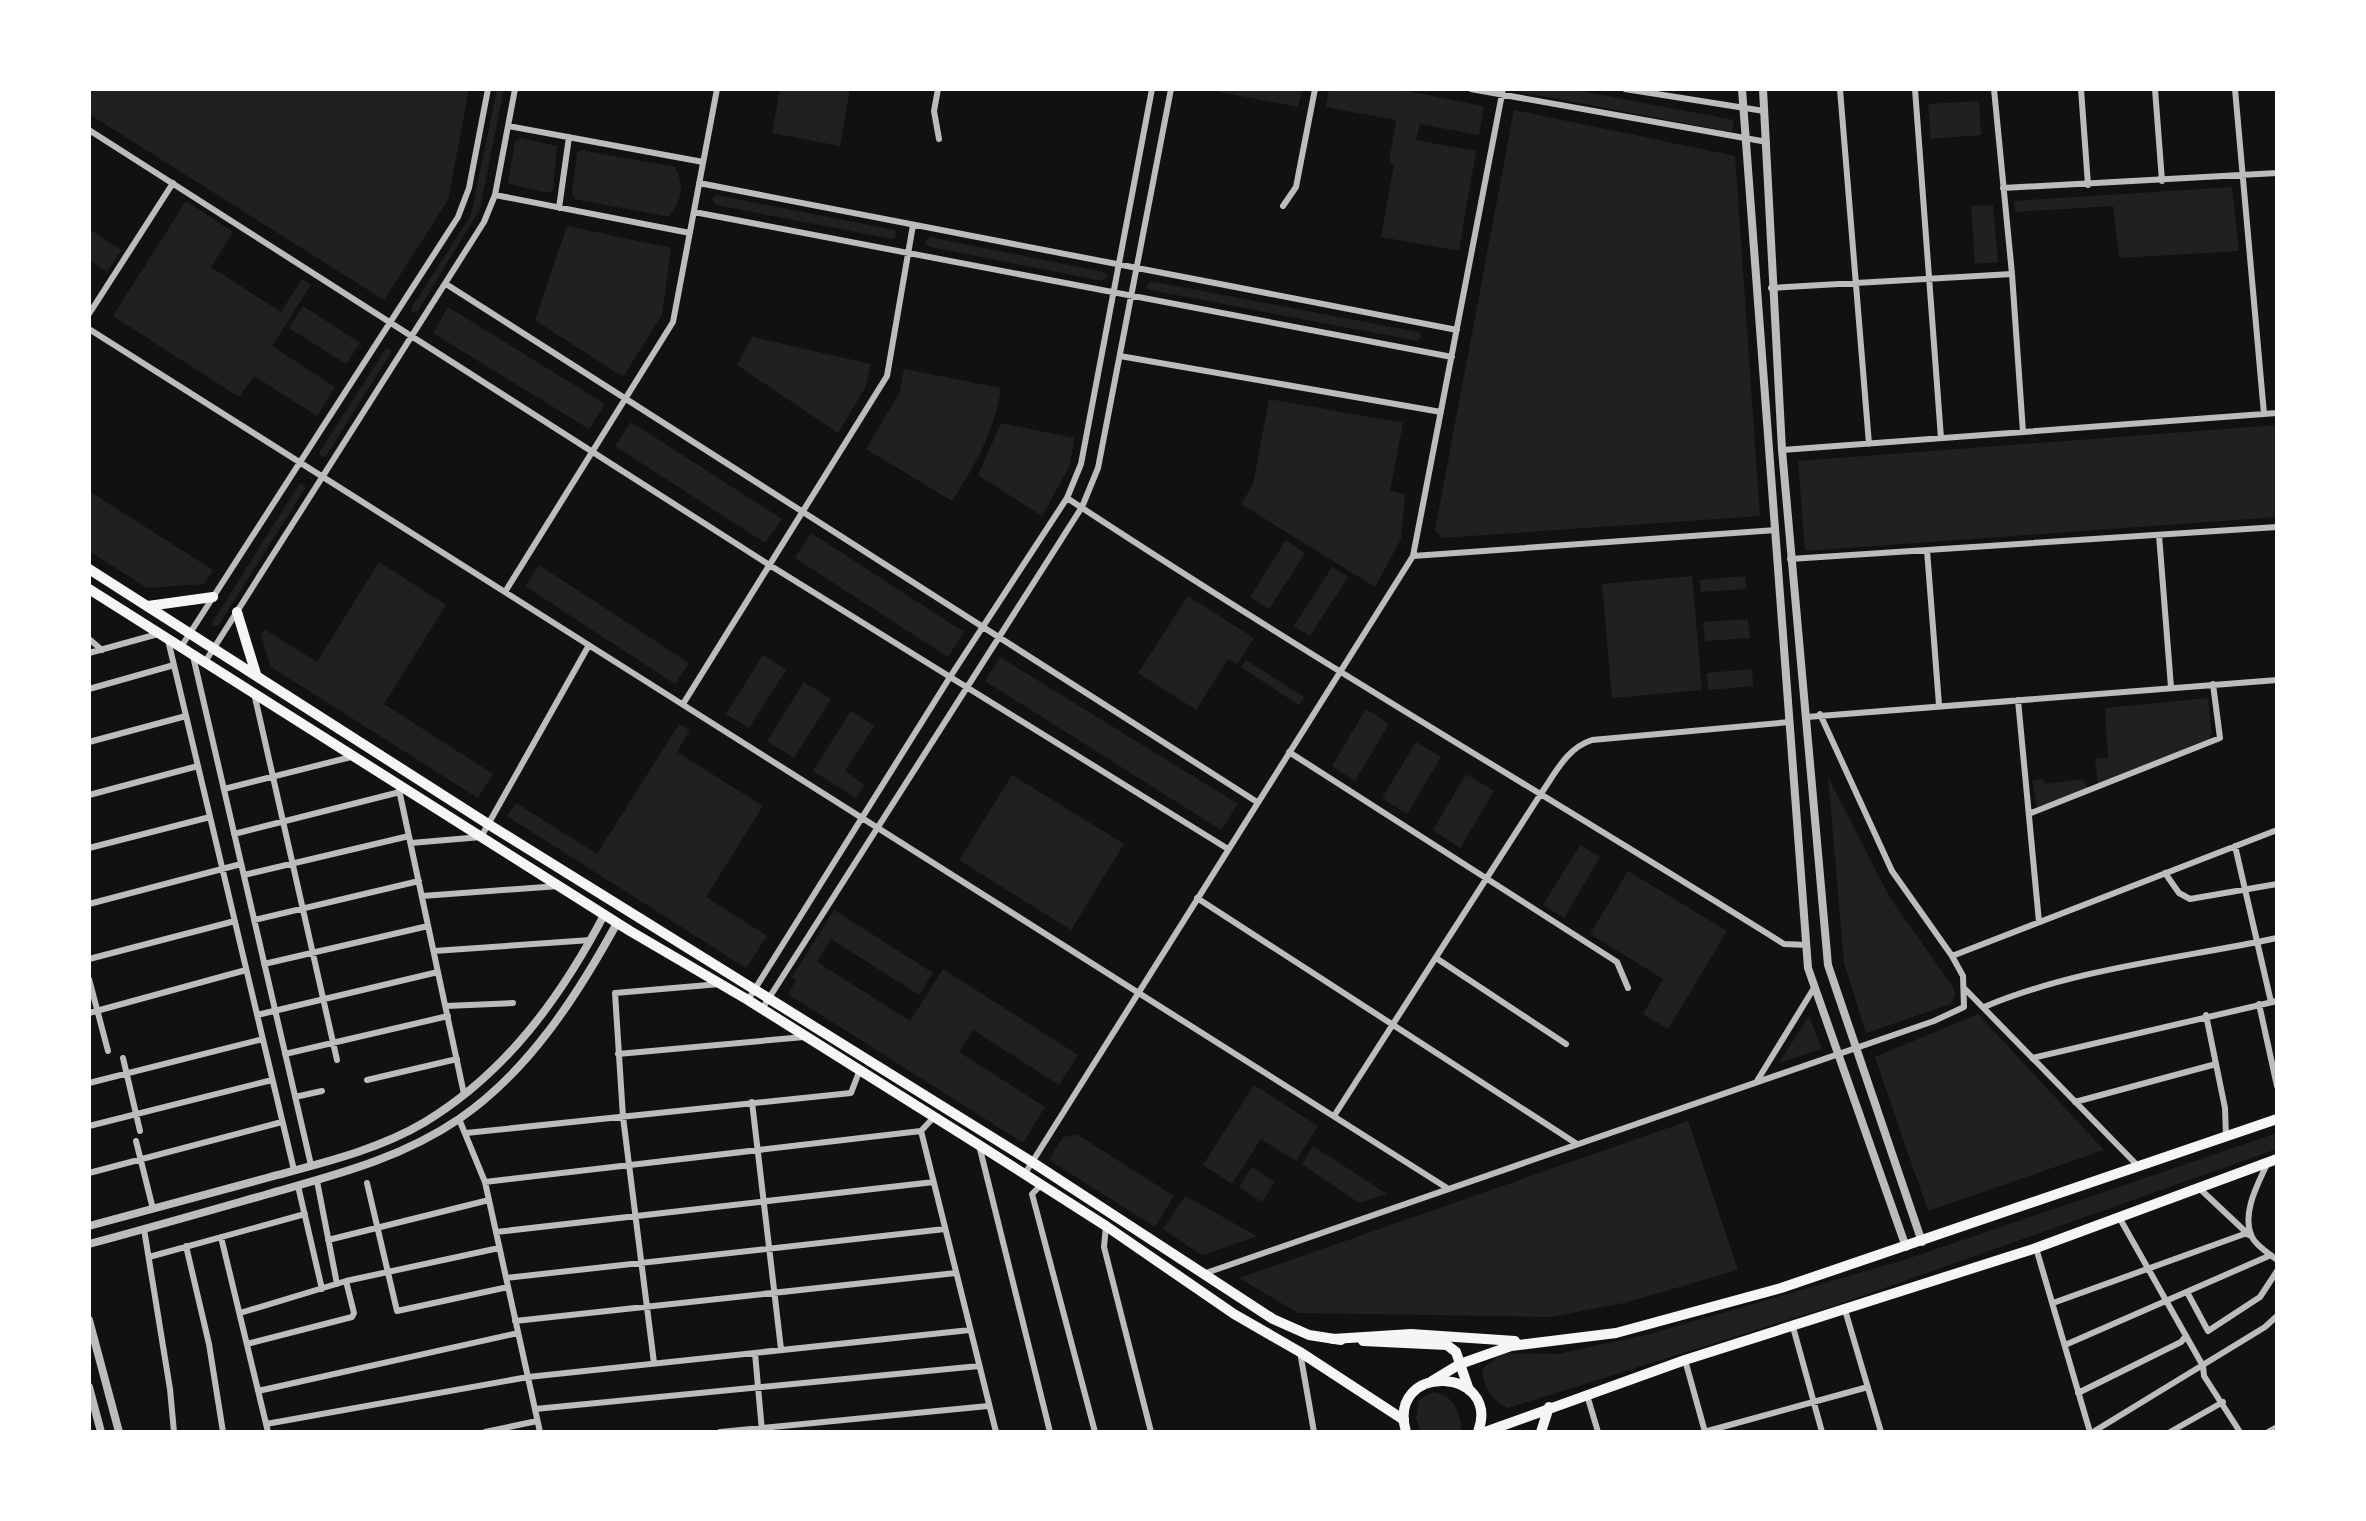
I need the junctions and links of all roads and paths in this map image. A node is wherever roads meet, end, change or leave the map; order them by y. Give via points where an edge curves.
1 (488, 89) edge
2 (514, 89) edge
3 (717, 89) edge
4 (938, 89) edge
5 (1152, 89) edge
6 (1171, 89) edge
7 (1315, 89) edge
8 (1471, 89) edge
9 (1626, 89) edge
10 (1742, 89) edge
11 (1763, 89) edge
12 (1840, 89) edge
13 (1915, 89) edge
14 (1994, 89) edge
15 (2081, 89) edge
16 (2155, 89) edge
17 (2235, 89) edge
18 (1503, 92) edge
19 (1743, 108) junction
20 (1764, 111) junction
21 (508, 126) junction
22 (89, 130) edge
23 (569, 137) junction
24 (1744, 138) junction
25 (939, 139) dead end
26 (1767, 142) junction
27 (703, 162) junction
28 (2277, 173) edge
29 (2243, 175) junction
30 (2162, 181) junction
31 (173, 183) junction
32 (699, 183) junction
33 (2088, 185) junction
34 (2003, 188) junction
35 (495, 195) junction
36 (1283, 206) dead end
37 (559, 208) junction
38 (694, 212) junction
39 (913, 225) junction
40 (690, 233) junction
41 (908, 253) junction
42 (1119, 265) junction
43 (1137, 268) junction
44 (2012, 274) junction
45 (1931, 278) junction
46 (1856, 283) junction
47 (446, 284) junction
48 (1772, 288) junction
49 (1114, 292) junction
50 (1132, 296) junction
51 (89, 314) edge
52 (390, 324) junction
53 (89, 329) edge
54 (1457, 330) junction
55 (412, 338) junction
56 (1120, 356) junction
57 (1452, 357) junction
58 (625, 399) junction
59 (1441, 412) junction
60 (2277, 413) edge
61 (2264, 414) junction
62 (2023, 432) junction
63 (1941, 438) junction
64 (1869, 444) junction
65 (1782, 450) junction
66 (592, 452) junction
67 (300, 462) junction
68 (323, 477) junction
69 (1067, 498) junction
70 (1082, 507) junction
71 (804, 513) junction
72 (2277, 527) edge
73 (1776, 530) junction
74 (2159, 536) junction
75 (1927, 550) junction
76 (1413, 556) junction
77 (1790, 559) junction
78 (771, 566) junction
79 (89, 569) edge
80 (89, 589) edge
81 (505, 592) junction
82 (213, 597) junction
83 (148, 606) junction
84 (237, 612) junction
85 (982, 628) junction
86 (191, 632) junction
87 (164, 636) junction
88 (998, 637) junction
89 (89, 639) edge
90 (589, 645) junction
91 (181, 647) junction
92 (214, 648) junction
93 (102, 650) junction
94 (89, 653) edge
95 (193, 654) junction
96 (205, 662) junction
97 (174, 665) junction
98 (1340, 671) junction
99 (256, 674) junction
100 (950, 677) junction
101 (2277, 680) edge
102 (2213, 684) junction
103 (966, 687) junction
104 (2171, 687) junction
105 (89, 690) edge
106 (254, 692) junction
107 (2018, 700) junction
108 (683, 704) junction
109 (1940, 705) junction
110 (1820, 715) junction
111 (186, 716) junction
112 (1807, 717) junction
113 (1790, 722) junction
114 (89, 742) edge
115 (1289, 752) junction
116 (355, 756) junction
117 (198, 766) junction
118 (271, 777) junction
119 (224, 789) junction
120 (399, 789) junction
121 (1542, 792) junction
122 (89, 795) edge
123 (1257, 802) junction
124 (2031, 813) junction
125 (210, 817) junction
126 (862, 817) junction
127 (282, 822) junction
128 (488, 824) junction
129 (877, 827) junction
130 (2277, 830) edge
131 (234, 834) junction
132 (481, 837) junction
133 (410, 840) junction
134 (2235, 846) junction
135 (89, 849) edge
136 (1228, 849) junction
137 (241, 864) junction
138 (291, 864) junction
139 (222, 869) junction
140 (2165, 873) junction
141 (244, 875) junction
142 (1487, 879) junction
143 (419, 881) junction
144 (2277, 884) edge
145 (559, 886) junction
146 (2246, 890) junction
147 (422, 896) junction
148 (1196, 898) junction
149 (89, 904) edge
150 (302, 909) junction
151 (604, 915) junction
152 (254, 920) junction
153 (235, 921) junction
154 (2039, 922) junction
155 (617, 923) junction
156 (428, 926) junction
157 (2277, 938) edge
158 (591, 940) junction
159 (2259, 941) junction
160 (1807, 945) junction
161 (434, 951) junction
162 (312, 953) junction
163 (1952, 956) junction
164 (1436, 958) junction
165 (89, 959) edge
166 (264, 964) junction
167 (246, 970) junction
168 (438, 972) junction
169 (89, 979) edge
170 (720, 984) junction
171 (1628, 988) dead end
172 (1814, 988) junction
173 (753, 989) junction
174 (1965, 989) junction
175 (1136, 991) junction
176 (323, 999) junction
177 (768, 999) junction
178 (748, 1000) junction
179 (2274, 1001) edge
180 (513, 1003) dead end
181 (2259, 1004) junction
182 (446, 1006) junction
183 (1984, 1007) junction
184 (762, 1009) junction
185 (275, 1010) junction
186 (98, 1011) junction
187 (89, 1013) edge
188 (257, 1015) junction
189 (2206, 1015) junction
190 (448, 1016) junction
191 (539, 1020) junction
192 (1393, 1025) junction
193 (550, 1030) junction
194 (806, 1037) junction
195 (262, 1039) junction
196 (333, 1043) junction
197 (1566, 1044) dead end
198 (1855, 1048) junction
199 (108, 1051) dead end
200 (285, 1054) junction
201 (618, 1054) junction
202 (1839, 1054) junction
203 (123, 1058) dead end
204 (2032, 1058) junction
205 (457, 1059) junction
206 (337, 1060) dead end
207 (2216, 1064) junction
208 (859, 1072) junction
209 (126, 1073) junction
210 (272, 1080) junction
211 (367, 1080) dead end
212 (1756, 1082) junction
213 (89, 1083) edge
214 (2277, 1086) edge
215 (322, 1091) dead end
216 (464, 1094) junction
217 (295, 1097) junction
218 (752, 1102) junction
219 (2075, 1102) junction
220 (136, 1114) junction
221 (299, 1114) junction
222 (1334, 1116) junction
223 (623, 1117) junction
224 (934, 1117) junction
225 (459, 1119) junction
226 (2277, 1119) edge
227 (282, 1120) junction
228 (89, 1126) edge
229 (140, 1131) dead end
230 (921, 1131) junction
231 (466, 1133) junction
232 (2225, 1136) junction
233 (136, 1141) dead end
234 (1577, 1144) junction
235 (979, 1145) junction
236 (758, 1150) junction
237 (141, 1160) junction
238 (2273, 1161) edge
239 (1032, 1162) junction
240 (311, 1165) junction
241 (629, 1165) junction
242 (2138, 1166) junction
243 (294, 1170) junction
244 (89, 1173) edge
245 (1024, 1175) junction
246 (317, 1181) junction
247 (485, 1182) junction
248 (934, 1182) junction
249 (367, 1183) dead end
250 (1041, 1185) junction
251 (298, 1186) junction
252 (1447, 1188) junction
253 (2199, 1188) junction
254 (489, 1200) junction
255 (764, 1201) junction
256 (153, 1209) junction
257 (132, 1214) junction
258 (305, 1214) junction
259 (635, 1216) junction
260 (2119, 1217) junction
261 (89, 1226) edge
262 (1106, 1226) junction
263 (378, 1227) junction
264 (945, 1228) junction
265 (140, 1230) junction
266 (496, 1231) junction
267 (2250, 1236) junction
268 (221, 1237) junction
269 (328, 1240) junction
270 (1922, 1242) junction
271 (89, 1244) edge
272 (186, 1246) junction
273 (1906, 1247) junction
274 (499, 1248) junction
275 (769, 1248) junction
276 (2036, 1248) junction
277 (2271, 1255) junction
278 (149, 1257) junction
279 (2277, 1260) edge
280 (641, 1263) junction
281 (2148, 1269) junction
282 (2277, 1270) edge
283 (956, 1273) junction
284 (389, 1274) junction
285 (1203, 1274) junction
286 (506, 1278) junction
287 (346, 1281) junction
288 (337, 1284) junction
289 (508, 1287) junction
290 (322, 1289) junction
291 (2187, 1292) junction
292 (775, 1293) junction
293 (2166, 1301) junction
294 (2053, 1303) junction
295 (647, 1307) junction
296 (1845, 1310) junction
297 (240, 1313) junction
298 (2277, 1316) edge
299 (89, 1320) edge
300 (515, 1321) junction
301 (1793, 1327) junction
302 (970, 1330) junction
303 (518, 1333) junction
304 (2186, 1336) junction
305 (1333, 1339) junction
306 (1528, 1342) junction
307 (247, 1344) junction
308 (2065, 1345) junction
309 (781, 1349) junction
310 (1300, 1352) junction
311 (755, 1353) junction
312 (1685, 1360) junction
313 (653, 1363) junction
314 (1460, 1364) junction
315 (979, 1366) junction
316 (2203, 1366) junction
317 (527, 1377) junction
318 (1432, 1381) junction
319 (758, 1387) junction
320 (1868, 1387) junction
321 (89, 1388) edge
322 (1469, 1390) junction
323 (258, 1391) junction
324 (2078, 1393) junction
325 (1587, 1395) junction
326 (1813, 1401) junction
327 (2223, 1402) junction
328 (988, 1406) junction
329 (1549, 1406) junction
330 (534, 1409) junction
331 (1404, 1420) junction
332 (537, 1421) junction
333 (2277, 1427) edge
334 (267, 1428) edge
335 (762, 1430) edge
336 (101, 1432) edge
337 (119, 1432) edge
338 (174, 1432) edge
339 (223, 1432) edge
340 (485, 1432) edge
341 (540, 1432) edge
342 (720, 1432) edge
343 (996, 1432) edge
344 (1050, 1432) edge
345 (1096, 1432) edge
346 (1151, 1432) edge
347 (1314, 1432) edge
348 (1406, 1432) edge
349 (1478, 1432) edge
350 (1485, 1432) edge
351 (1541, 1432) edge
352 (1598, 1432) edge
353 (1705, 1432) edge
354 (1822, 1432) edge
355 (1881, 1432) edge
356 (2092, 1432) edge
357 (2170, 1432) edge
358 (2240, 1432) edge
359 (2268, 1432) edge

1 - 52 street via 469,188 458,217
2 - 21 street
3 - 27 street
4 - 25 street via 934,111
5 - 42 street
6 - 43 street
7 - 36 street via 1296,187
8 - 18 street
9 - 19 street
10 - 19 street
11 - 20 street
12 - 46 street
13 - 45 street
14 - 34 street
15 - 33 street
16 - 30 street
17 - 29 street
18 - 24 street
18 - 54 street
19 - 20 street
19 - 24 street
20 - 26 street
21 - 23 street
21 - 35 street
22 - 31 street
23 - 27 street
23 - 37 street
24 - 26 street
24 - 73 street
26 - 48 street
27 - 32 street
28 - 29 street
29 - 30 street
29 - 61 street
30 - 33 street
31 - 51 street
31 - 52 street
32 - 38 street
32 - 39 street
33 - 34 street
34 - 44 street
35 - 37 street
35 - 47 street
37 - 40 street
38 - 40 street
38 - 41 street
39 - 41 street
39 - 42 street
40 - 58 street via 673,322
41 - 49 street
41 - 71 street via 887,376
42 - 43 street
42 - 49 street
43 - 50 street
43 - 54 street
44 - 45 street
44 - 62 street
45 - 46 street
45 - 63 street
46 - 48 street
46 - 64 street
47 - 55 street
47 - 58 street
48 - 65 street
49 - 50 street
49 - 69 street via 1081,464
50 - 56 street
50 - 57 street
52 - 55 street
52 - 67 street
53 - 67 street
54 - 57 street
55 - 66 street
55 - 68 street
56 - 59 street
56 - 70 street via 1098,468
57 - 59 street
58 - 66 street
58 - 71 street
59 - 76 street
60 - 61 street
61 - 62 street
62 - 63 street
63 - 64 street
64 - 65 street
65 - 77 street
66 - 78 street
66 - 81 street
67 - 68 street
67 - 82 street
68 - 81 street
68 - 84 street
69 - 70 street
69 - 85 street
70 - 88 street
70 - 98 street
71 - 78 street
71 - 85 street
72 - 74 street
73 - 76 street
73 - 113 street
74 - 75 street
74 - 104 street
75 - 77 street
75 - 109 street
76 - 98 street
77 - 112 street
78 - 100 street
78 - 108 street
79 - 83 main road
80 - 87 main road
81 - 90 street
82 - 83 main road
82 - 86 street
83 - 86 main road
84 - 92 street
84 - 99 main road
85 - 88 street
85 - 100 street
86 - 91 street
86 - 92 main road
87 - 91 main road
87 - 93 street
87 - 97 street
88 - 103 street
88 - 123 street
89 - 93 street
90 - 108 street
90 - 128 street
91 - 95 main road
92 - 96 street
92 - 99 main road
93 - 94 street
95 - 96 main road
95 - 119 street
96 - 106 main road
97 - 105 street
97 - 111 street
98 - 115 street
98 - 121 street
99 - 128 main road
100 - 103 street
100 - 126 street
101 - 102 street
102 - 104 street
102 - 124 street via 2220,738
103 - 129 street
103 - 136 street
104 - 107 street
106 - 116 main road
106 - 118 street
107 - 109 street
107 - 124 street
108 - 126 street
109 - 110 street
110 - 112 street
110 - 163 street via 1892,871
111 - 114 street
111 - 117 street
112 - 198 street via 1828,965
113 - 121 street via 1591,740 1569,753
113 - 160 street
115 - 123 street
115 - 142 street
116 - 118 street
116 - 120 main road
117 - 122 street
117 - 125 street
118 - 119 street
118 - 127 street
119 - 131 street
120 - 127 street
120 - 132 main road
120 - 133 street
121 - 142 street
121 - 160 street via 1784,944
123 - 136 street
124 - 154 street
125 - 135 street
125 - 139 street
126 - 129 street
126 - 173 street
127 - 131 street
127 - 138 street
128 - 132 street
128 - 173 main road
129 - 175 street
129 - 177 street
130 - 134 street
131 - 137 street
132 - 133 street
132 - 145 main road
133 - 138 street
133 - 143 street
134 - 140 street
134 - 146 street
136 - 148 street
137 - 139 street
137 - 141 street
138 - 141 street
138 - 150 street
139 - 149 street
139 - 153 street
140 - 146 street via 2190,900
140 - 154 street
141 - 152 street
142 - 164 street
142 - 171 street via 1616,962
143 - 147 street
143 - 150 street
144 - 146 street
145 - 147 street
145 - 151 main road
146 - 159 street
147 - 156 street
148 - 175 street
148 - 192 street
150 - 152 street
150 - 162 street
151 - 155 main road
151 - 158 street
152 - 166 street
153 - 165 street
153 - 167 street
154 - 163 street
155 - 170 main road
155 - 193 street
156 - 161 street
156 - 162 street
157 - 159 street
158 - 161 street
158 - 191 street
159 - 179 street
159 - 183 street via 2088,973
160 - 172 street
161 - 168 street
162 - 166 street
162 - 176 street
163 - 174 street
164 - 192 street
164 - 197 street
166 - 185 street
167 - 186 street
167 - 188 street
168 - 176 street
168 - 182 street
169 - 186 street
170 - 178 main road
170 - 201 street via 615,993
172 - 202 street
172 - 212 street
173 - 177 main road
173 - 178 street
174 - 183 street
174 - 198 street via 1964,1007
175 - 222 street
175 - 239 street
176 - 185 street
176 - 196 street
177 - 184 street
177 - 239 main road
178 - 184 main road
179 - 181 street
180 - 182 street
181 - 189 street
181 - 214 street
182 - 190 street
183 - 204 street
184 - 194 main road
185 - 188 street
185 - 200 street
186 - 187 street
186 - 199 street
188 - 195 street
189 - 204 street
189 - 207 street
190 - 196 street
190 - 205 street
191 - 193 street
191 - 216 street via 507,1058
192 - 222 street
192 - 234 street
193 - 225 street via 509,1077
194 - 201 street
194 - 208 main road
195 - 209 street
195 - 210 street
196 - 200 street
196 - 206 street
198 - 202 street
198 - 270 street
200 - 217 street
201 - 223 street
202 - 212 street
202 - 273 street
203 - 209 street
204 - 219 street
205 - 211 street
205 - 216 street
207 - 219 street
207 - 232 street
208 - 218 street via 852,1093
208 - 224 main road
209 - 213 street
209 - 220 street
210 - 220 street
210 - 227 street
212 - 234 street
215 - 217 street
216 - 240 street via 400,1135
217 - 221 street
218 - 223 street
218 - 236 street
219 - 242 street
220 - 228 street
220 - 229 street
221 - 227 street
221 - 240 street
222 - 252 street
223 - 231 street
223 - 241 street
224 - 230 street
224 - 235 main road
225 - 231 street
225 - 246 street via 404,1152
226 - 232 highway
227 - 237 street
227 - 243 street
230 - 236 street
230 - 248 street
231 - 247 street
232 - 242 highway
233 - 237 street
234 - 252 street
235 - 245 main road
235 - 344 street
236 - 241 street
236 - 255 street
237 - 244 street
237 - 256 street
238 - 253 highway
238 - 267 street via 2252,1194
239 - 245 street
239 - 285 main road
240 - 243 street
241 - 247 street
241 - 259 street
242 - 270 highway
243 - 251 street
243 - 256 street
245 - 250 main road
246 - 251 street
246 - 269 street
247 - 254 street
248 - 255 street
248 - 264 street
249 - 263 street
250 - 262 main road
250 - 345 street via 1032,1194
251 - 258 street
251 - 265 street
252 - 285 street
253 - 260 highway
253 - 267 street
254 - 263 street
254 - 266 street
255 - 259 street
255 - 275 street
256 - 257 street
257 - 261 street
257 - 265 street
258 - 268 street
258 - 290 street
259 - 266 street
259 - 280 street
260 - 276 highway
260 - 281 street
262 - 310 main road via 1234,1314
262 - 346 street via 1104,1247
263 - 269 street
263 - 284 street
264 - 275 street
264 - 283 street
265 - 271 street
265 - 278 street
266 - 274 street
267 - 277 street
267 - 281 street
268 - 272 street
268 - 297 street
269 - 288 street
270 - 273 highway
272 - 278 street
272 - 339 street
273 - 306 highway via 1616,1333
274 - 284 street
274 - 286 street
275 - 280 street
275 - 292 street
276 - 294 street
276 - 296 highway
277 - 279 street
277 - 291 street
278 - 338 street
280 - 286 street
280 - 295 street
281 - 293 street
281 - 294 street
282 - 291 street via 2260,1297 2208,1331
283 - 292 street
283 - 302 street
284 - 287 street
284 - 289 street via 397,1311
285 - 305 main road via 1284,1325
286 - 289 street
287 - 288 street
287 - 307 street via 352,1317
288 - 290 street
289 - 300 street
290 - 297 street
291 - 293 street
292 - 295 street
292 - 309 street
293 - 304 street
293 - 308 street
294 - 308 street
295 - 300 street
295 - 313 street
296 - 301 highway
296 - 320 street
297 - 307 street
298 - 316 street
299 - 337 street
300 - 303 street
301 - 312 highway
301 - 326 street
302 - 309 street
302 - 315 street
303 - 317 street
303 - 323 street
304 - 316 street
304 - 324 street
305 - 306 highway via 1431,1334
305 - 314 main road via 1443,1344 1454,1349
306 - 314 highway
307 - 323 street
308 - 324 street
309 - 311 street
310 - 331 main road
310 - 347 street
311 - 313 street
311 - 319 street
312 - 325 highway
312 - 353 street
313 - 317 street
314 - 318 highway
314 - 322 main road
315 - 319 street
315 - 328 street
316 - 327 street via 2204,1376
316 - 356 street
317 - 330 street
317 - 334 street
318 - 322 highway via 1452,1381
318 - 331 highway via 1415,1391
319 - 330 street
319 - 335 street
320 - 326 street
320 - 355 street
321 - 336 street
322 - 349 highway via 1479,1407
323 - 334 street
324 - 356 street
325 - 329 highway
325 - 352 street
326 - 353 street
326 - 354 street
327 - 357 street
327 - 358 street
328 - 335 street
328 - 343 street
329 - 350 highway
329 - 351 highway
330 - 332 street
331 - 348 highway
332 - 340 street
332 - 341 street
333 - 359 street
335 - 342 street

